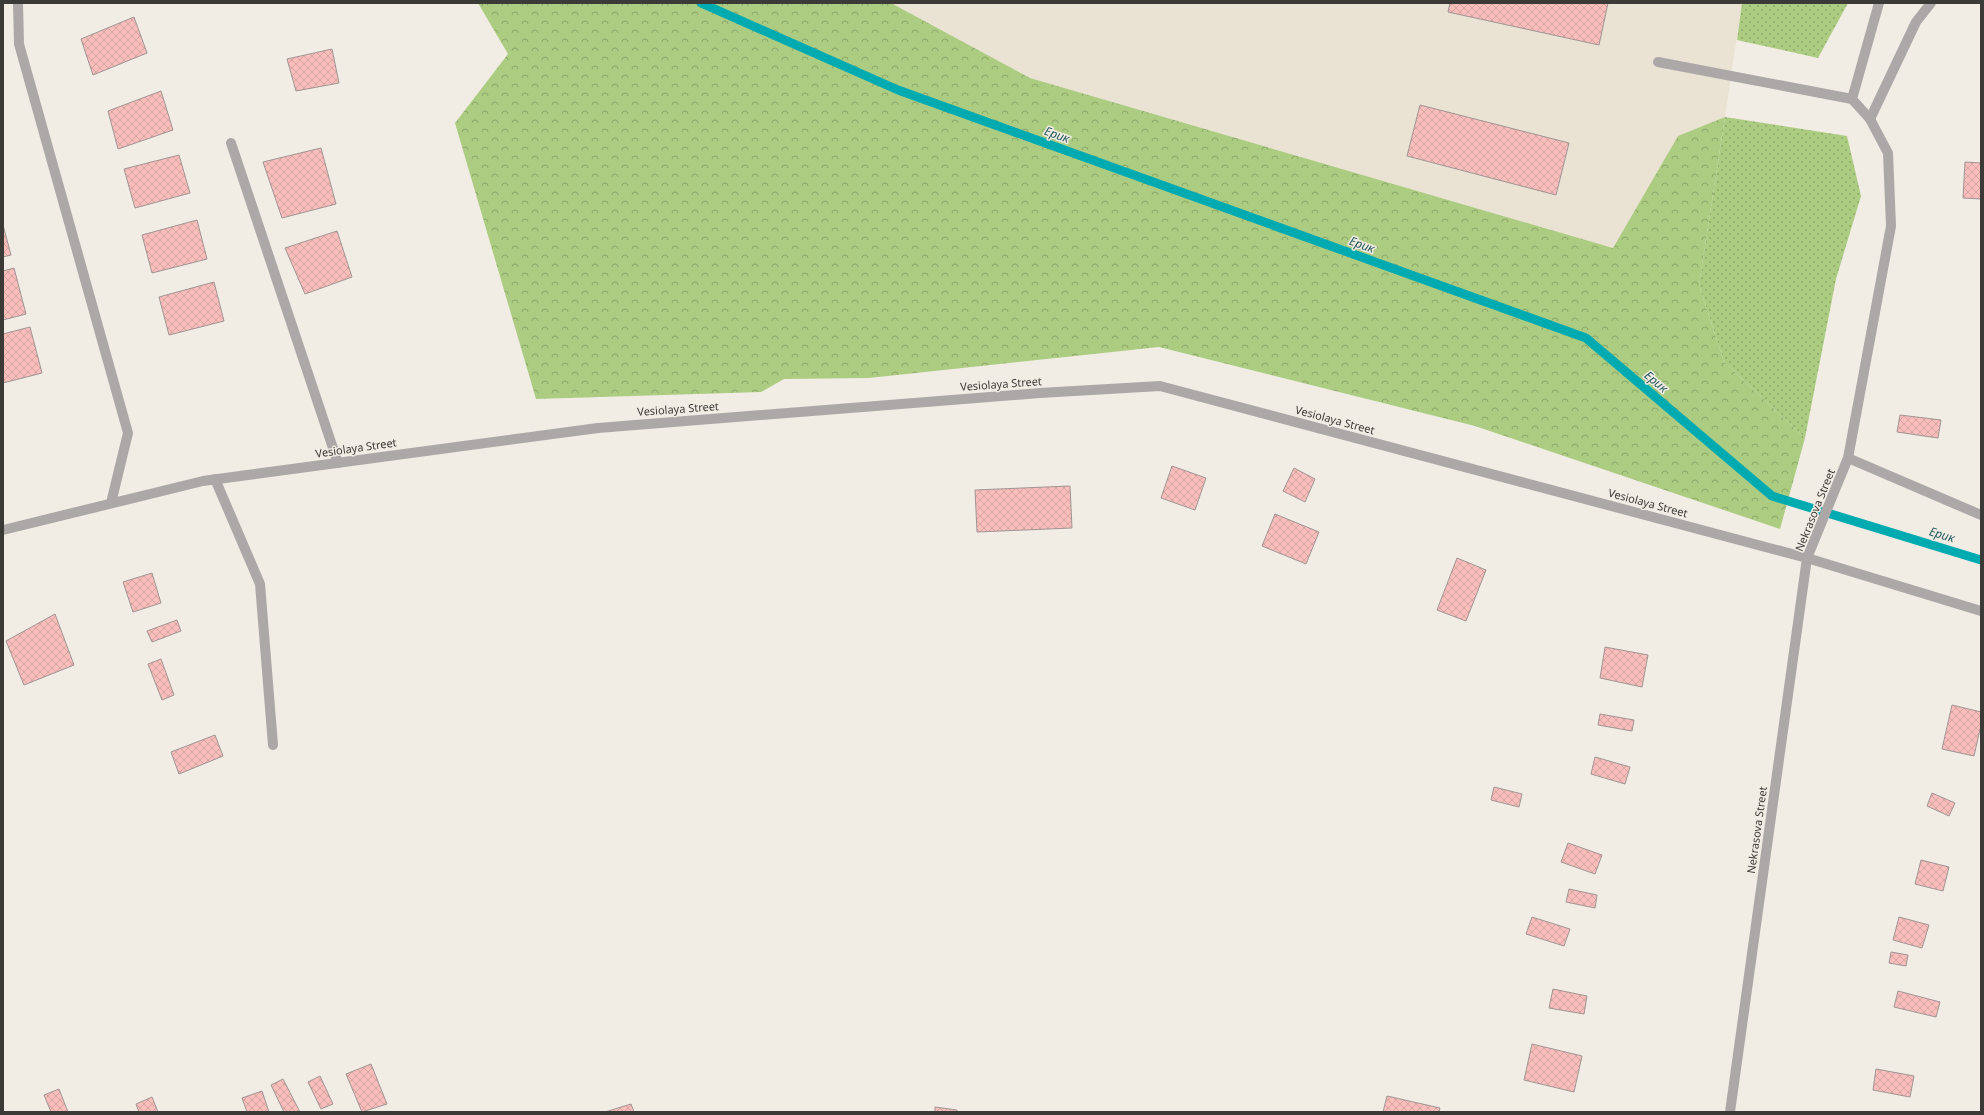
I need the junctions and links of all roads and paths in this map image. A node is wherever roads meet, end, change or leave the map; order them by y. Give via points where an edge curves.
1 (18, 3) edge
2 (1880, 3) edge
3 (1931, 3) edge
4 (1658, 62) dead end
5 (1852, 98) junction
6 (1870, 119) junction
7 (231, 143) dead end
8 (1848, 458) junction
9 (338, 463) junction
10 (215, 479) junction
11 (112, 503) junction
12 (1981, 515) edge
13 (3, 530) edge
14 (1807, 558) junction
15 (1981, 611) edge
16 (273, 745) dead end
17 (1730, 1112) edge

1 - 11 street via 19,44 128,433
2 - 5 street
3 - 6 street via 1916,22
4 - 5 street
5 - 6 street, Nekrasova Street
6 - 8 street, Nekrasova Street via 1888,153 1891,226
7 - 9 street
8 - 12 street
8 - 14 street, Nekrasova Street
9 - 10 street, Vesiolaya Street
9 - 14 street, Vesiolaya Street via 598,428 1160,386
10 - 11 street, Vesiolaya Street
10 - 16 street via 260,584
11 - 13 street, Vesiolaya Street
14 - 15 street, Vesiolaya Street
14 - 17 street, Nekrasova Street

